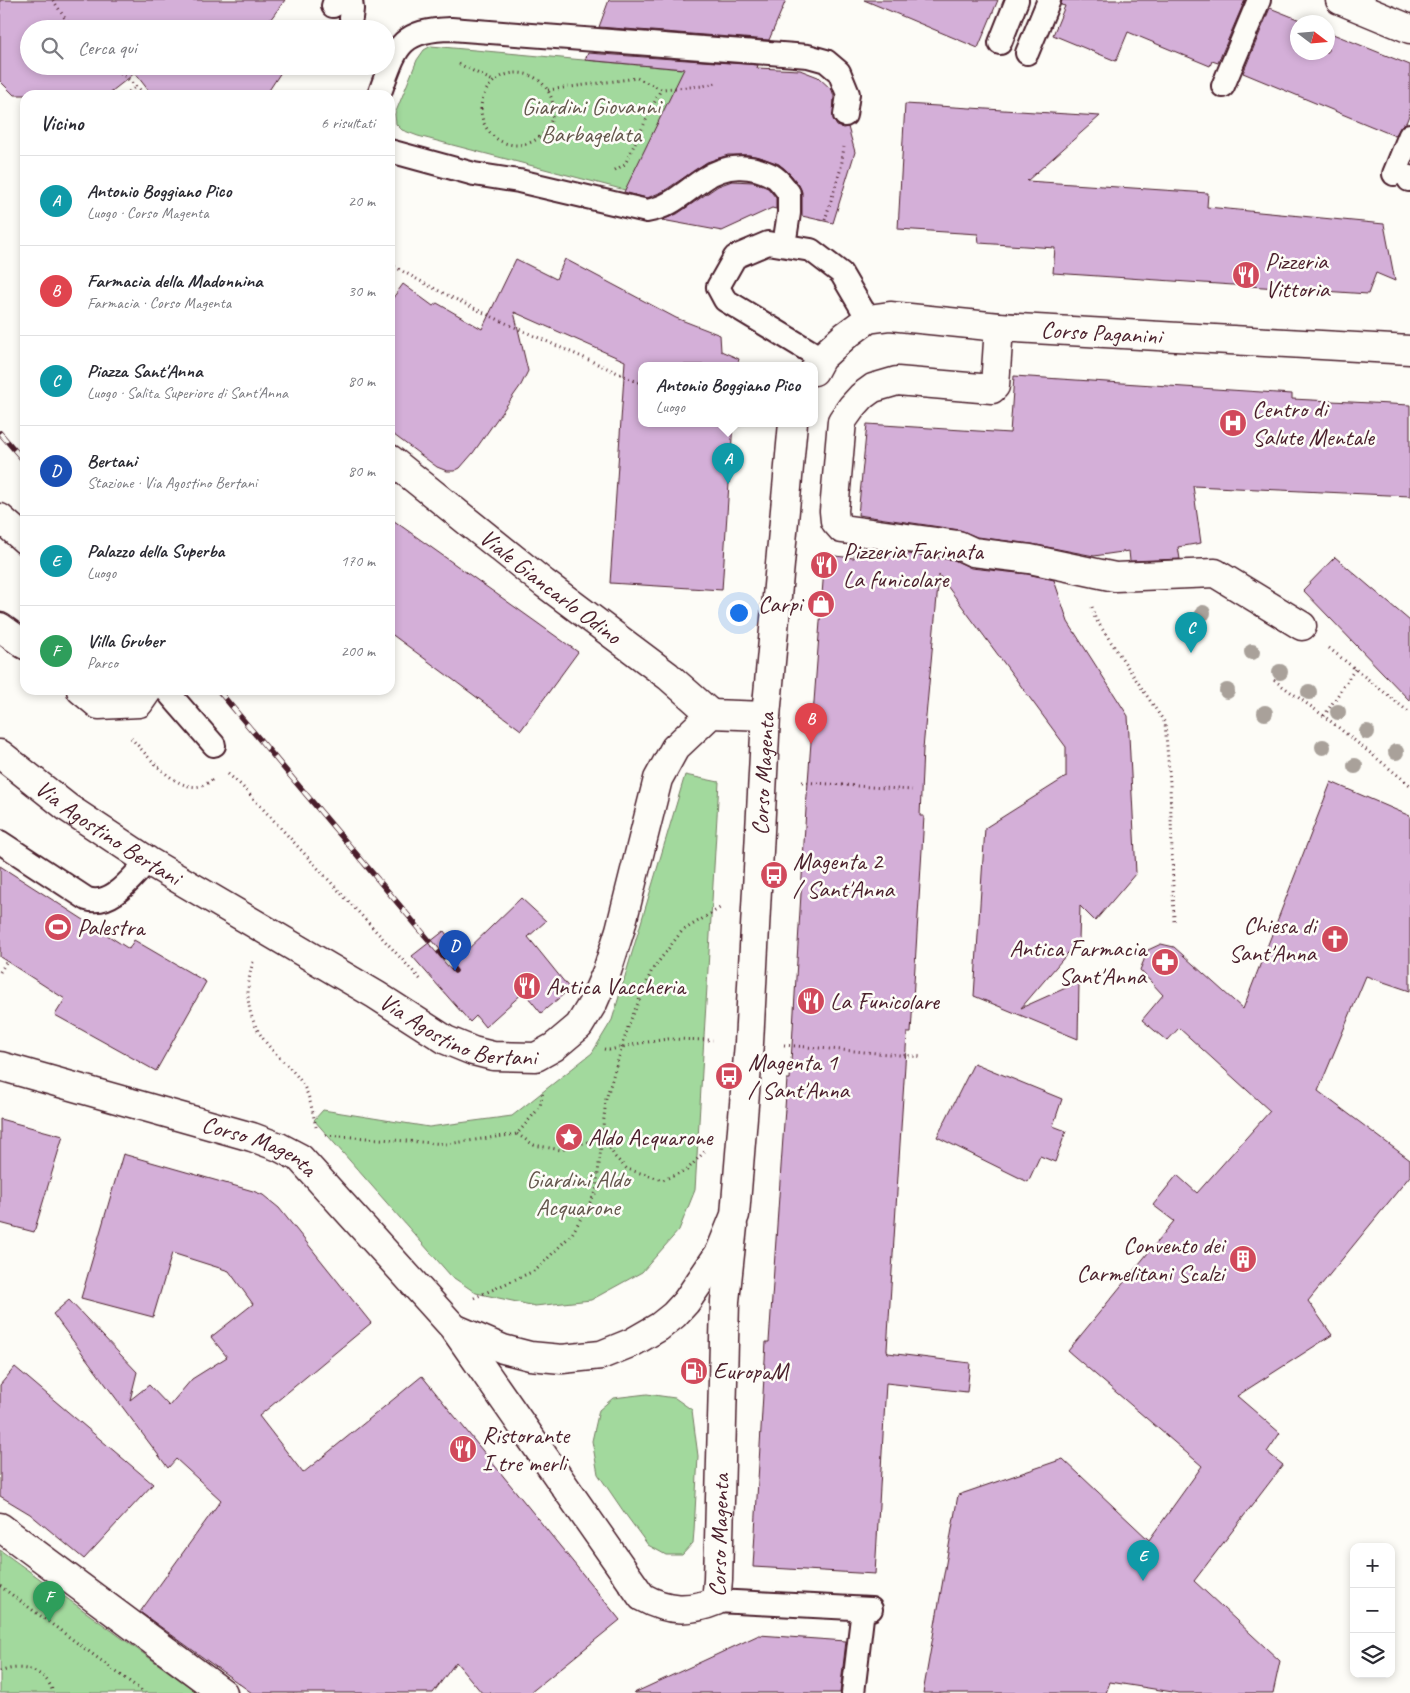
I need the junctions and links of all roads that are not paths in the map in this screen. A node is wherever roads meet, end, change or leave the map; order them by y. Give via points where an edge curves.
1 (1017, 0) edge
2 (1049, 0) edge
3 (1259, 0) edge
4 (1340, 0) edge
5 (1410, 29) edge
6 (1000, 44) dead end
7 (1027, 53) dead end
8 (395, 54) edge
9 (387, 75) edge
10 (1223, 86) dead end
11 (381, 90) edge
12 (845, 116) dead end
13 (1410, 135) edge
14 (395, 152) edge
15 (1404, 177) edge
16 (784, 246) junction
17 (868, 318) junction
18 (999, 327) junction
19 (1410, 350) edge
20 (815, 362) edge
21 (818, 364) edge
22 (793, 427) edge
23 (395, 464) edge
24 (0, 518) edge
25 (20, 536) edge
26 (1302, 626) road end
27 (0, 627) edge
28 (20, 641) edge
29 (145, 695) edge
30 (170, 695) edge
31 (90, 698) edge
32 (711, 714) junction
33 (766, 716) junction
34 (214, 745) dead end
35 (0, 754) edge
36 (0, 842) edge
37 (148, 861) junction
38 (0, 1066) edge
39 (735, 1215) junction
40 (454, 1328) junction
41 (0, 1527) edge
42 (716, 1601) junction
43 (223, 1693) edge
44 (853, 1693) edge

1 - 6 lane
2 - 7 lane
3 - 10 lane
4 - 5 street
8 - 12 lane via 416,34 451,29 808,56 826,61 840,72 848,94
9 - 11 lane
13 - 15 lane
14 - 16 lane via 474,174 647,211 676,200 706,177 728,168 751,167 775,177 789,193 790,213
16 - 17 lane via 811,250 841,273
16 - 20 lane via 768,243 735,256 718,287 726,300
17 - 18 street, Corso Paganini via 890,316
17 - 21 street via 844,336
18 - 19 street, Corso Paganini
18 - 26 street via 995,386 992,389 897,381 873,388 852,407 842,422 834,511 835,521 842,529 958,544 974,552 1030,559 1115,577 1215,573
22 - 33 street, Corso Magenta
23 - 32 street, Viale Giancarlo Odino via 544,583 668,676
24 - 25 street
27 - 28 street
29 - 31 street via 139,703
30 - 34 lane
32 - 33 street
32 - 37 street, Via Agostino Bertani via 675,748 658,779 620,930 594,1003 579,1026 536,1057 493,1056 446,1040 376,995
33 - 39 street, Corso Magenta via 749,1043
35 - 37 street, Via Agostino Bertani via 68,808
36 - 37 lane via 94,902 124,886
38 - 40 street, Corso Magenta via 252,1137 300,1158
39 - 40 street, Corso Magenta via 720,1252 686,1302 659,1327 601,1355 562,1359 530,1356 503,1349
39 - 42 street, Corso Magenta via 725,1301
40 - 42 street, Corso Magenta via 642,1597 664,1607 687,1609
41 - 43 street
42 - 44 lane via 867,1609

